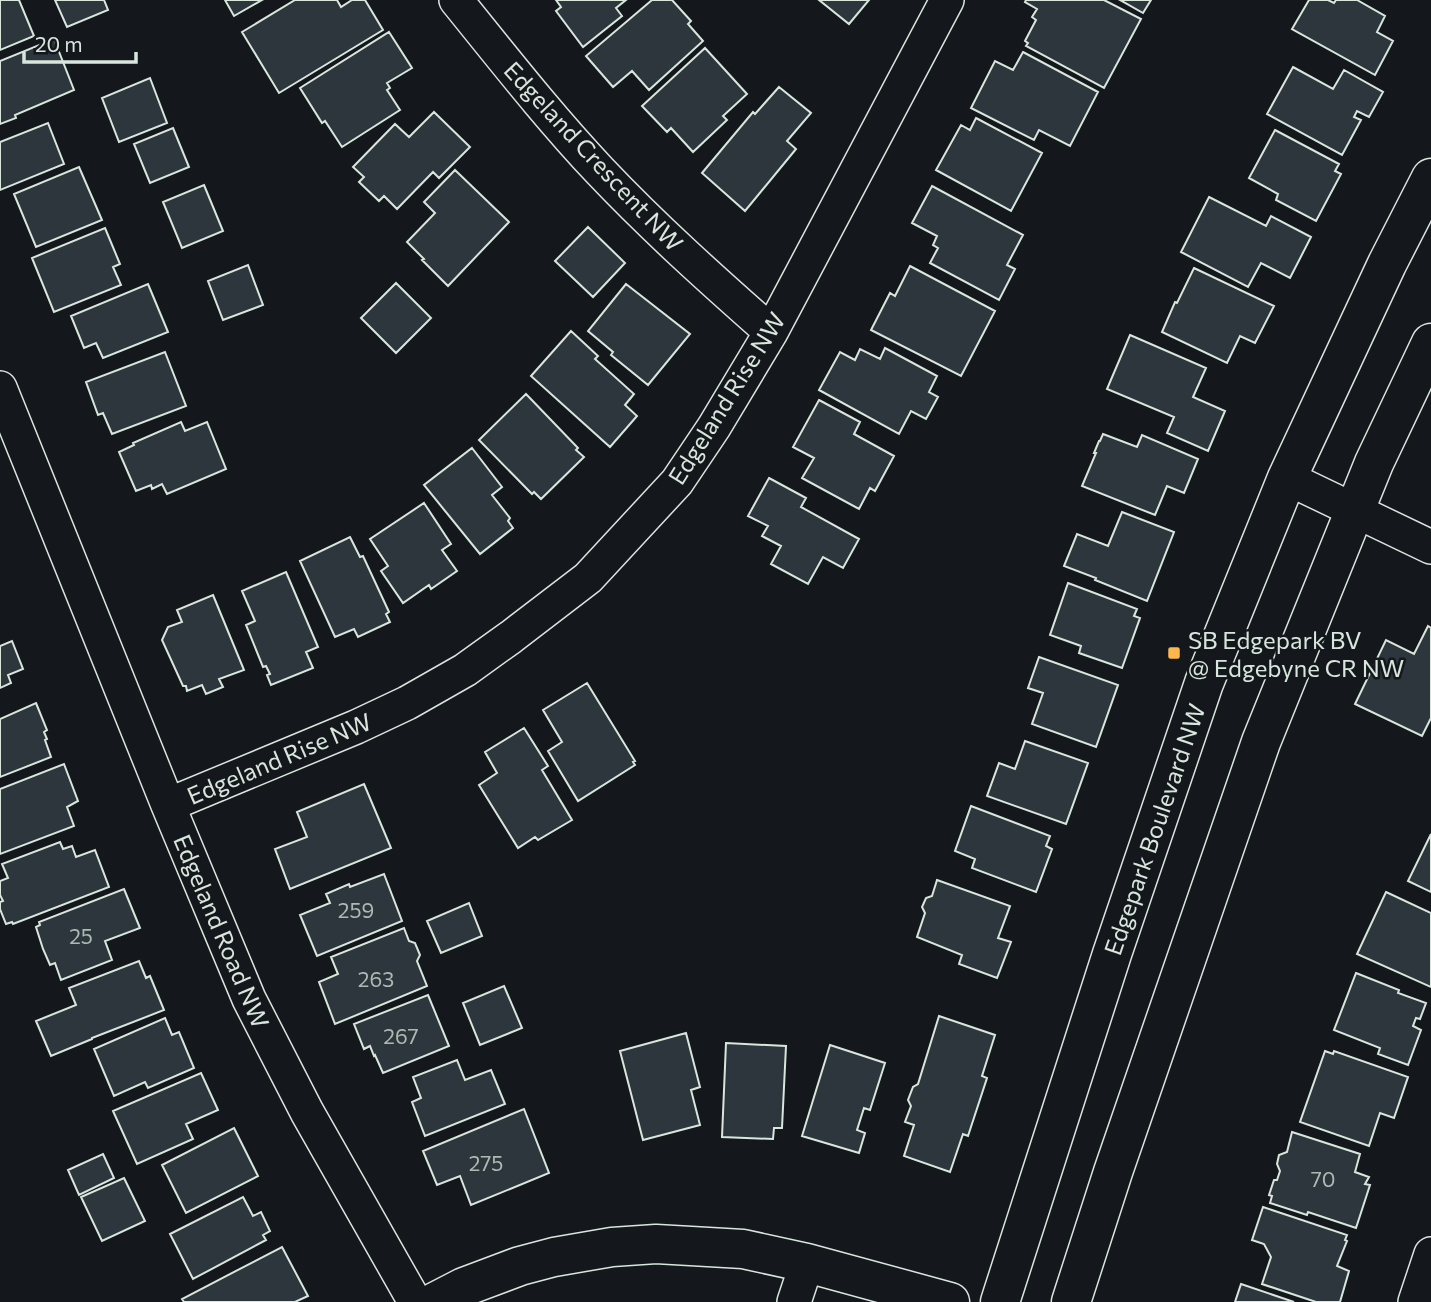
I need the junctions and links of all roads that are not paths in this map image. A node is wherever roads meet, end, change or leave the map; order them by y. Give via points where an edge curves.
1 (456, 0) edge
2 (947, 0) edge
3 (1431, 178) edge
4 (771, 332) junction
5 (1431, 343) edge
6 (0, 388) edge
7 (1287, 478) junction
8 (1354, 511) junction
9 (1431, 547) edge
10 (168, 805) junction
11 (1431, 1254) edge
12 (807, 1263) junction
13 (415, 1302) edge
14 (435, 1302) edge
15 (794, 1302) edge
16 (950, 1302) edge
17 (1000, 1302) edge
18 (1071, 1302) edge
19 (1415, 1302) edge

1 - 4 street, Edgeland Crescent NW via 600,172
2 - 4 street, Edgeland Rise NW
3 - 7 street, Edgepark Boulevard NW
4 - 10 street, Edgeland Rise NW via 677,482 588,578 465,670 407,703
5 - 8 street
6 - 10 street, Edgeland Road NW
7 - 8 street
7 - 17 street, Edgepark Boulevard NW via 1204,683
8 - 9 street
8 - 18 street via 1261,742
10 - 13 street, Edgeland Road NW via 255,1010
11 - 19 street
12 - 14 street via 743,1250 656,1244 612,1247 520,1266
12 - 15 street
12 - 16 street

